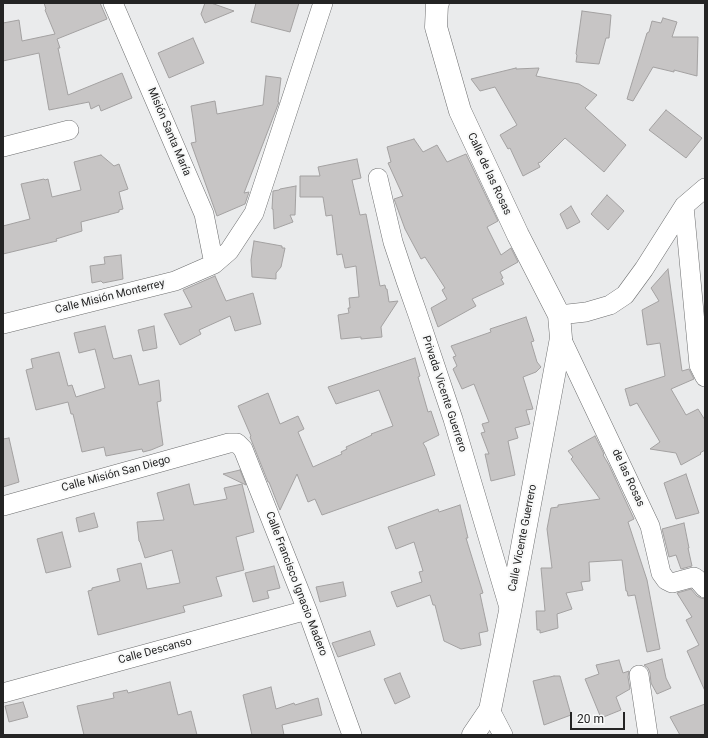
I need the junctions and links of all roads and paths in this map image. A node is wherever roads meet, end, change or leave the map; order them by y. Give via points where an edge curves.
1 (113, 3) edge
2 (323, 3) edge
3 (438, 4) edge
4 (69, 130) dead end
5 (3, 147) edge
6 (378, 178) dead end
7 (705, 188) edge
8 (684, 206) junction
9 (214, 264) junction
10 (559, 315) junction
11 (3, 324) edge
12 (561, 338) junction
13 (705, 378) edge
14 (230, 443) joint
15 (3, 506) edge
16 (705, 588) edge
17 (307, 610) junction
18 (510, 611) junction
19 (640, 675) dead end
20 (3, 693) edge
21 (490, 710) junction
22 (352, 735) edge
23 (473, 735) edge
24 (503, 735) edge
25 (648, 735) edge

1 - 9 street, Misión Santa María via 204,214
2 - 9 street via 254,213 229,251
3 - 10 street, Calle de las Rosas via 436,28 460,111
4 - 5 street
6 - 18 street, Privada Vicente Guerrero via 393,242 454,419
7 - 8 street
8 - 10 street via 625,295 604,307
8 - 13 street via 700,365
9 - 11 street, Calle Misión Monterrey via 175,281
10 - 12 street, Calle de las Rosas
12 - 16 street, de las Rosas via 650,526 661,572 666,580 672,583 694,577
12 - 18 street, Calle Vicente Guerrero
14 - 15 street, Calle Misión San Diego
14 - 17 street, Calle Francisco Ignacio Madero via 237,443 244,449
17 - 20 street, Calle Descanso
17 - 22 street, Calle Francisco Ignacio Madero
18 - 21 street, Calle Vicente Guerrero
19 - 25 street
21 - 23 street
21 - 24 street

